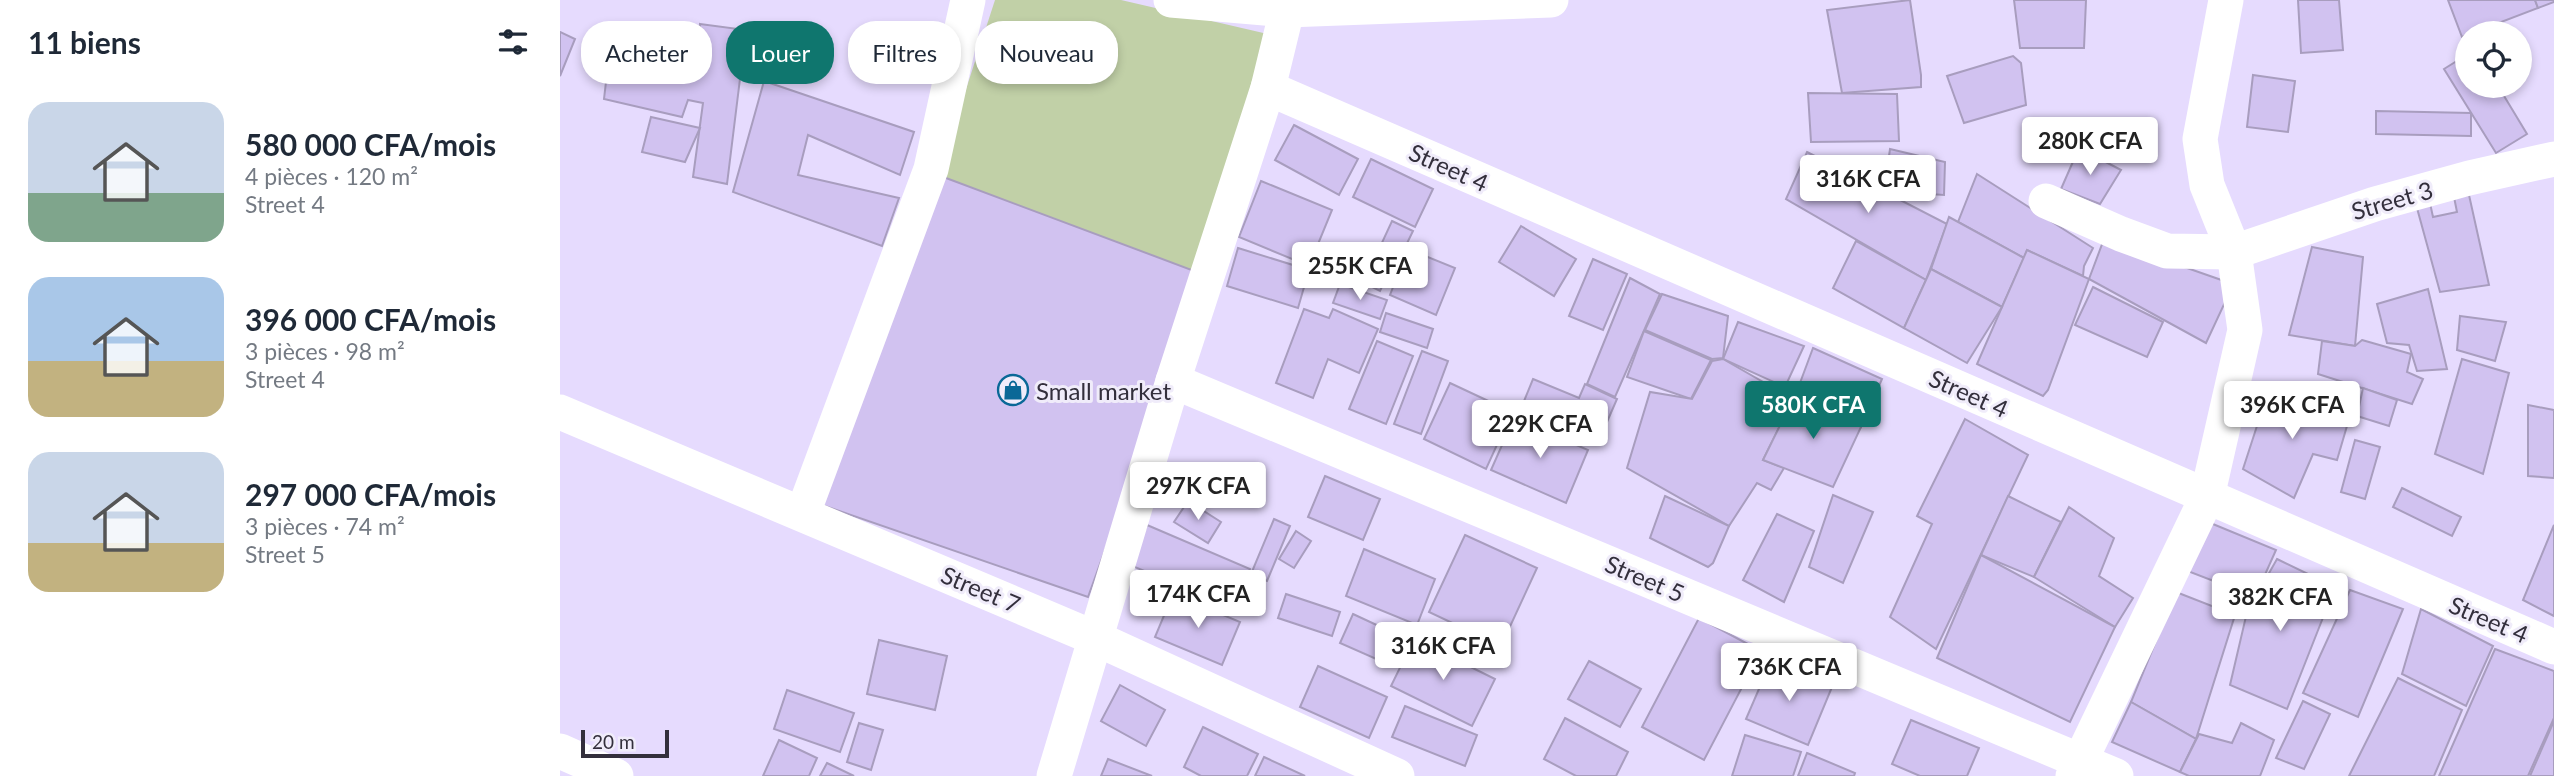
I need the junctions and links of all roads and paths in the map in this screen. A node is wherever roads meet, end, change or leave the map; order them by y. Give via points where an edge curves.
1 (968, 0) edge
2 (1171, 0) edge
3 (1551, 0) edge
4 (2226, 0) edge
5 (1286, 5) edge
6 (1268, 88) junction
7 (2554, 159) edge
8 (2046, 201) dead end
9 (2234, 252) junction
10 (1173, 381) junction
11 (560, 412) edge
12 (2207, 497) junction
13 (803, 513) junction
14 (1097, 639) junction
15 (2554, 647) edge
16 (560, 751) edge
17 (2076, 768) edge
18 (615, 776) edge
19 (1054, 776) edge
20 (1397, 776) edge
21 (2116, 776) edge

1 - 13 street via 931,169
2 - 5 street
3 - 5 street
4 - 9 street via 2200,139 2207,185
5 - 6 street
6 - 10 street
6 - 12 street, Street 4
7 - 9 street, Street 3 via 2375,204
8 - 9 street, Street 3 via 2167,251
9 - 12 street via 2245,330
10 - 14 street
10 - 17 street, Street 5
11 - 13 street, Street 7
12 - 15 street, Street 4
12 - 17 street
13 - 14 street, Street 7
14 - 19 street
14 - 20 street, Street 7
16 - 18 street
17 - 21 street, Street 5

